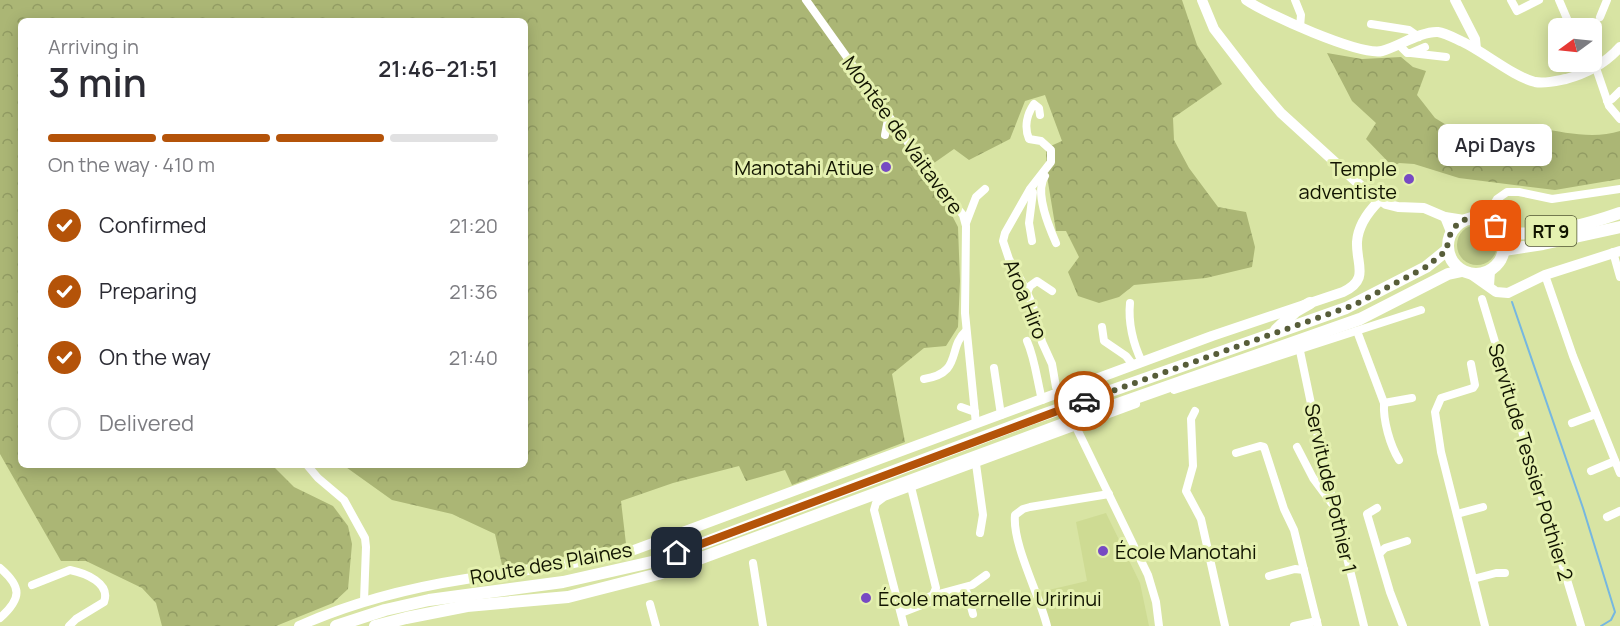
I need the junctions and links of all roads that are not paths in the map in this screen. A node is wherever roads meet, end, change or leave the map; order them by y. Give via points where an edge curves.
1 (806, 0) edge
2 (1202, 0) edge
3 (1246, 0) edge
4 (1288, 0) edge
5 (1295, 0) edge
6 (1455, 0) edge
7 (1511, 0) edge
8 (1539, 0) edge
9 (1559, 0) edge
10 (1607, 0) edge
11 (1301, 15) junction
12 (1600, 17) dead end
13 (1567, 18) edge
14 (1371, 24) dead end
15 (1300, 27) junction
16 (1419, 37) junction
17 (1399, 45) junction
18 (1425, 47) dead end
19 (1620, 47) edge
20 (1476, 49) junction
21 (1411, 53) junction
22 (1446, 57) dead end
23 (1602, 63) edge
24 (1586, 72) edge
25 (1597, 72) edge
26 (1620, 91) edge
27 (1607, 101) junction
28 (889, 114) junction
29 (1040, 115) dead end
30 (1620, 119) edge
31 (885, 135) dead end
32 (1051, 150) junction
33 (985, 189) dead end
34 (1029, 189) junction
35 (1620, 189) edge
36 (1379, 201) junction
37 (1620, 213) edge
38 (1445, 217) junction
39 (1485, 219) junction
40 (1464, 220) junction
41 (966, 223) junction
42 (1620, 227) edge
43 (1451, 232) junction
44 (1500, 232) junction
45 (1032, 241) dead end
46 (1056, 243) dead end
47 (1447, 250) junction
48 (1504, 250) junction
49 (1616, 252) edge
50 (1490, 271) junction
51 (1467, 273) junction
52 (1545, 275) junction
53 (1620, 277) edge
54 (1489, 286) junction
55 (1052, 291) dead end
56 (1027, 293) junction
57 (1482, 299) dead end
58 (1130, 303) dead end
59 (1310, 303) junction
60 (1421, 310) dead end
61 (1102, 327) dead end
62 (966, 331) junction
63 (1357, 331) junction
64 (1272, 334) junction
65 (1027, 341) dead end
66 (1300, 351) junction
67 (1050, 357) junction
68 (1033, 362) junction
69 (1138, 363) junction
70 (1471, 364) dead end
71 (994, 368) dead end
72 (924, 379) dead end
73 (1060, 393) junction
74 (1412, 398) dead end
75 (1042, 400) junction
76 (1384, 403) junction
77 (961, 407) dead end
78 (1195, 411) dead end
79 (975, 412) junction
80 (1596, 414) junction
81 (1001, 415) junction
82 (1572, 423) dead end
83 (976, 424) junction
84 (1076, 427) junction
85 (1297, 447) dead end
86 (1236, 453) dead end
87 (1399, 460) dead end
88 (1615, 461) junction
89 (976, 464) junction
90 (310, 468) edge
91 (1591, 471) dead end
92 (1620, 473) edge
93 (911, 487) junction
94 (1109, 494) junction
95 (1483, 507) dead end
96 (1335, 508) junction
97 (1377, 508) dead end
98 (1620, 512) edge
99 (1457, 514) junction
100 (1607, 517) dead end
101 (980, 533) dead end
102 (1407, 541) dead end
103 (1380, 553) junction
104 (753, 563) dead end
105 (0, 568) edge
106 (1304, 570) junction
107 (1505, 573) dead end
108 (986, 574) dead end
109 (1269, 576) dead end
110 (1473, 579) junction
111 (32, 585) dead end
112 (933, 595) junction
113 (364, 601) junction
114 (650, 604) dead end
115 (900, 609) junction
116 (973, 614) dead end
117 (0, 618) edge
118 (1318, 624) edge
119 (69, 626) edge
120 (299, 626) edge
121 (336, 626) edge
122 (375, 626) edge
123 (656, 626) edge
124 (763, 626) edge
125 (904, 626) edge
126 (1047, 626) edge
127 (1160, 626) edge
128 (1225, 626) edge
129 (1294, 626) edge
130 (1364, 626) edge
131 (1403, 626) edge
132 (1484, 626) edge
133 (1581, 626) edge

1 - 28 street, Montée de Vaitavere
2 - 36 main road via 1214,29 1281,113
3 - 15 main road
4 - 11 street
5 - 11 street
6 - 20 main road
7 - 8 street via 1517,11
9 - 13 street
10 - 12 street
11 - 15 street
14 - 16 street via 1409,30
15 - 17 main road via 1379,52
16 - 17 main road
16 - 20 main road via 1438,32
17 - 21 street
18 - 21 street
19 - 23 main road
20 - 24 main road via 1533,81 1553,81
21 - 22 street
25 - 27 street
26 - 27 street
27 - 30 street
28 - 31 street
28 - 41 street, Montée de Vaitavere
29 - 32 street via 1034,104 1025,130 1029,139 1041,141
32 - 34 street, Aroa Hiro via 1051,162
32 - 46 street via 1056,159 1041,182 1045,215
33 - 41 street via 976,197
34 - 45 street via 1033,192 1029,223
34 - 56 street, Aroa Hiro via 1004,241
35 - 39 street via 1552,199 1507,192
36 - 38 main road via 1398,207 1425,208
36 - 59 main road, Route des Plaines via 1366,214 1359,231 1360,274 1355,286
37 - 44 highway, RT 9 via 1542,232
38 - 40 main road
38 - 43 main road
39 - 40 highway
39 - 44 highway, RT 9
40 - 43 highway
41 - 62 street, Montée de Vaitavere
42 - 48 highway, RT 9
43 - 47 highway
44 - 48 highway, RT 9
47 - 51 highway via 1452,262
47 - 64 highway, Route des Plaines via 1426,267 1354,305
48 - 50 highway, RT 9
49 - 52 main road
49 - 53 street
50 - 51 highway
50 - 54 main road
51 - 54 main road
51 - 122 highway, Route des Plaines via 1448,274 1360,319 658,574 568,597 467,606
52 - 54 main road via 1508,293 1496,292
52 - 80 street
55 - 56 street via 1037,281
56 - 67 street, Aroa Hiro
57 - 133 street, Servitude Tessier Pothier 2
58 - 69 street
59 - 64 highway
59 - 69 main road, Route des Plaines
60 - 63 street
61 - 69 street via 1104,341
62 - 72 street via 960,336 950,366
62 - 79 street, Montée de Vaitavere
63 - 66 street
63 - 76 street
64 - 121 highway, Route des Plaines via 1034,418 656,561 563,582 429,600
65 - 68 street
66 - 84 street via 1160,395
66 - 96 street, Servitude Pothier 1
67 - 68 street
67 - 73 street, Aroa Hiro
68 - 75 street
69 - 73 main road, Route des Plaines
70 - 99 street via 1475,386 1441,398 1435,412
71 - 81 street
73 - 75 main road, Route des Plaines
74 - 76 street
75 - 81 main road, Route des Plaines
76 - 87 street via 1383,411
77 - 79 street
78 - 128 street via 1191,419 1193,466 1186,491 1202,519
79 - 83 street, Montée de Vaitavere
80 - 82 street
80 - 88 street
81 - 83 main road, Route des Plaines
83 - 113 main road, Route des Plaines via 634,550 432,585
84 - 89 street
84 - 94 street
85 - 96 street
86 - 106 street via 1264,447
88 - 91 street
88 - 92 street
89 - 93 street
89 - 101 street via 983,515
90 - 113 street via 344,500 365,538
93 - 112 street via 936,588
93 - 115 street via 884,497 874,510
94 - 126 street via 1030,507 1015,515 1021,548
94 - 127 street via 1148,575
95 - 99 street
96 - 130 street, Servitude Pothier 1
97 - 103 street via 1367,514
98 - 100 street
99 - 110 street
102 - 103 street
103 - 131 street
104 - 124 street
105 - 117 street via 14,582 17,595
106 - 109 street
106 - 118 street
107 - 110 street
108 - 112 street via 972,585
110 - 132 street
111 - 119 street via 69,570 100,584 106,594 104,602
112 - 115 street
113 - 120 main road, Route des Plaines
114 - 123 street
115 - 116 street via 966,592
115 - 125 street
118 - 129 street

